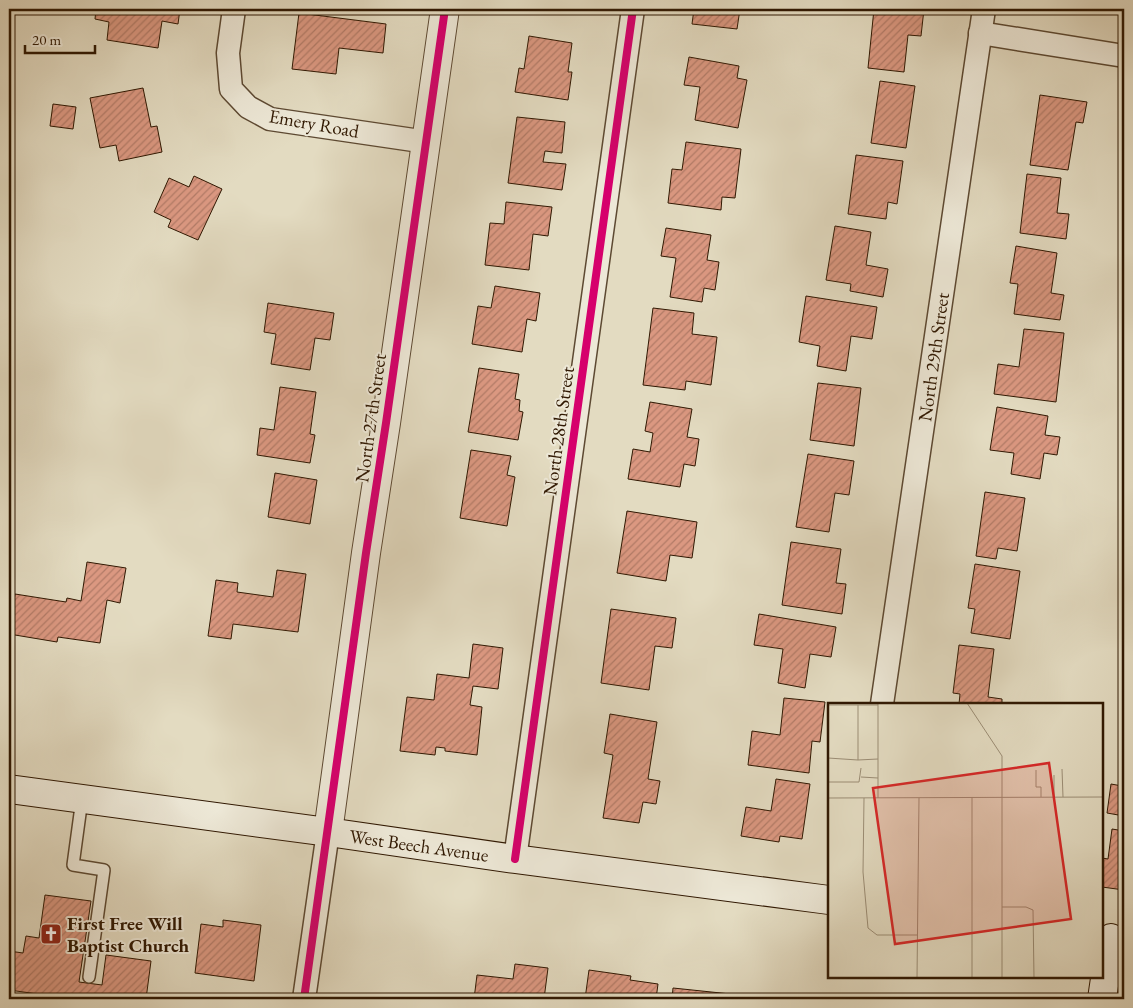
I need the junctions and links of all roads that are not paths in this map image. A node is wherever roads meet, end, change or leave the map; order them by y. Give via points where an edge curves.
1 (234, 9) edge
2 (445, 9) edge
3 (633, 9) edge
4 (984, 9) edge
5 (980, 33) junction
6 (1124, 56) edge
7 (427, 142) junction
8 (882, 703) edge
9 (9, 790) edge
10 (82, 799) junction
11 (328, 832) junction
12 (515, 859) junction
13 (828, 900) edge
14 (1112, 938) edge
15 (89, 978) dead end
16 (304, 999) edge
17 (1102, 999) edge

1 - 7 street, Emery Road via 228,53 231,89 248,107 270,119
2 - 7 main road, North 27th Street
3 - 12 street, North 28th Street
4 - 5 street, North 29th Street
5 - 6 street
5 - 8 street, North 29th Street
7 - 11 main road, North 27th Street
9 - 10 main road, West Beech Avenue
10 - 11 main road, West Beech Avenue
10 - 15 lane via 73,865 104,870
11 - 12 main road, West Beech Avenue
11 - 16 street
12 - 13 main road, West Beech Avenue
14 - 17 main road

